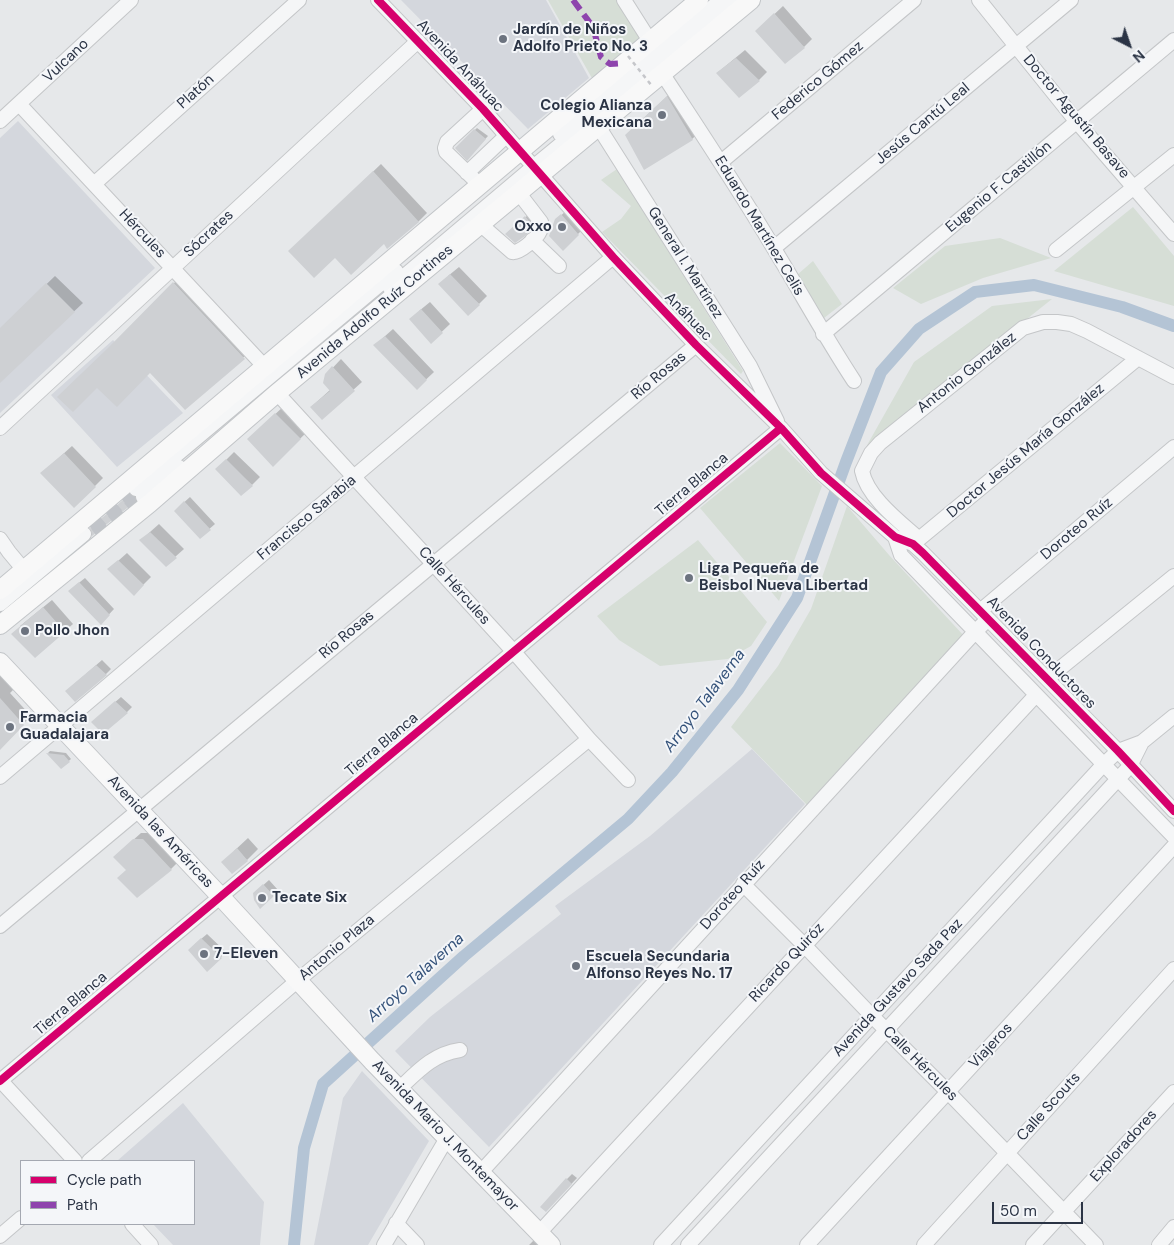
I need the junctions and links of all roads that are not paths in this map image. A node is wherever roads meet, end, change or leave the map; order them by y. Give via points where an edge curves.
1 (299, 0) edge
2 (378, 0) edge
3 (624, 0) edge
4 (699, 0) edge
5 (721, 0) edge
6 (736, 0) edge
7 (751, 0) edge
8 (914, 0) edge
9 (979, 0) edge
10 (1071, 0) edge
11 (129, 1) edge
12 (1174, 40) edge
13 (418, 41) junction
14 (650, 41) junction
15 (1017, 46) junction
16 (657, 80) junction
17 (19, 104) junction
18 (483, 109) junction
19 (0, 121) edge
20 (1078, 122) junction
21 (598, 126) junction
22 (506, 136) junction
23 (1174, 155) edge
24 (721, 162) junction
25 (530, 163) junction
26 (467, 172) junction
27 (94, 184) junction
28 (480, 185) junction
29 (1135, 188) junction
30 (518, 192) junction
31 (480, 224) junction
32 (1174, 234) edge
33 (532, 240) junction
34 (774, 248) junction
35 (1056, 250) dead end
36 (612, 257) junction
37 (559, 266) dead end
38 (173, 268) junction
39 (823, 334) junction
40 (696, 345) junction
41 (1138, 358) junction
42 (264, 366) junction
43 (1174, 377) edge
44 (854, 381) dead end
45 (277, 393) junction
46 (0, 428) edge
47 (781, 428) junction
48 (1174, 447) edge
49 (354, 477) junction
50 (140, 493) tunnel mouth
51 (881, 525) joint
52 (894, 537) junction
53 (0, 539) edge
54 (916, 542) junction
55 (901, 555) junction
56 (433, 564) junction
57 (24, 570) junction
58 (1174, 576) edge
59 (0, 590) edge
60 (0, 604) edge
61 (0, 615) edge
62 (984, 615) junction
63 (0, 625) edge
64 (975, 632) junction
65 (514, 652) junction
66 (0, 662) edge
67 (1047, 679) junction
68 (1036, 695) junction
69 (1174, 716) edge
70 (60, 726) junction
71 (589, 739) junction
72 (1142, 742) junction
73 (1118, 752) junction
74 (1104, 765) junction
75 (1130, 766) junction
76 (0, 777) edge
77 (1117, 779) junction
78 (628, 780) dead end
79 (139, 809) junction
80 (1174, 811) edge
81 (1174, 837) edge
82 (1174, 846) edge
83 (743, 884) junction
84 (222, 897) junction
85 (0, 926) edge
86 (804, 945) junction
87 (1174, 968) edge
88 (297, 981) junction
89 (872, 1016) junction
90 (886, 1029) junction
91 (343, 1030) joint
92 (460, 1050) dead end
93 (0, 1080) edge
94 (399, 1089) junction
95 (948, 1092) junction
96 (1174, 1092) edge
97 (447, 1138) junction
98 (1008, 1153) junction
99 (74, 1160) edge
100 (90, 1160) edge
101 (481, 1172) junction
102 (1064, 1212) junction
103 (20, 1219) edge
104 (396, 1223) junction
105 (133, 1225) edge
106 (1174, 1227) edge
107 (0, 1236) edge
108 (545, 1239) edge
109 (151, 1245) edge
110 (384, 1245) edge
111 (417, 1245) edge
112 (662, 1245) edge
113 (688, 1245) edge
114 (807, 1245) edge
115 (924, 1245) edge
116 (1033, 1245) edge
117 (1096, 1245) edge
118 (1159, 1245) edge

1 - 27 street, Platón
2 - 13 street, Avenida Anáhuac
3 - 14 street
4 - 14 main road, Avenida Adolfo Ruíz Cortines
5 - 25 street
6 - 25 street
7 - 16 main road, Avenida Adolfo Ruíz Cortines
8 - 24 street, Federico Gómez
9 - 15 street, Doctor Agustín Basave
10 - 15 street, Jesús Cantú Leal
11 - 17 street, Vulcano
12 - 20 street, Eugenio F. Castillón
13 - 18 street, Avenida Anáhuac
13 - 38 street, Sócrates
14 - 25 main road, Avenida Adolfo Ruíz Cortines
15 - 20 street, Doctor Agustín Basave
15 - 34 street, Jesús Cantú Leal
16 - 21 main road, Avenida Adolfo Ruíz Cortines
16 - 24 street, Eduardo Martínez Celis
17 - 19 street, Vulcano
17 - 27 street, Hércules
18 - 22 street, Avenida Anáhuac
18 - 26 street via 446,145 446,152
20 - 29 street, Doctor Agustín Basave
20 - 39 street, Eugenio F. Castillón
21 - 25 main road, Avenida Adolfo Ruíz Cortines
21 - 47 street, General I. Martínez via 750,366
22 - 25 street, Avenida Anáhuac
22 - 26 street
23 - 29 street
24 - 34 street, Eduardo Martínez Celis
25 - 28 main road, Avenida Adolfo Ruíz Cortines
25 - 30 main road, Avenida Adolfo Ruíz Cortines
25 - 36 street, Anáhuac
25 - 50 street
26 - 28 street
27 - 38 street, Hércules
28 - 42 main road, Avenida Adolfo Ruíz Cortines
29 - 32 street, Doctor Agustín Basave
29 - 35 street
30 - 31 main road, Avenida Adolfo Ruíz Cortines
30 - 33 street via 541,222 540,230
31 - 33 street via 515,253
31 - 45 main road, Avenida Adolfo Ruíz Cortines
33 - 37 street
34 - 39 street, Eduardo Martínez Celis
36 - 40 street, Anáhuac
36 - 49 street, Francisco Sarabia
38 - 42 street, Hércules
38 - 46 street, Sócrates
39 - 44 street, Eduardo Martínez Celis
40 - 47 street, Anáhuac
40 - 56 street, Río Rosas
41 - 43 street, Antonio González
41 - 54 street, Doctor Jesús María González
41 - 54 street, Antonio González via 1071,324 1034,324 1023,328 897,428 870,453 862,471 873,494
42 - 57 main road, Avenida Adolfo Ruíz Cortines
45 - 49 street, Calle Hércules
45 - 63 main road, Avenida Adolfo Ruíz Cortines via 150,503
47 - 51 street, Anáhuac via 821,473
47 - 65 street, Tierra Blanca
48 - 62 street, Doroteo Ruíz
49 - 56 street, Calle Hércules
49 - 70 street, Francisco Sarabia
51 - 52 street, Avenida Conductores
52 - 54 street, Avenida Conductores
52 - 55 street, Avenida Conductores
53 - 57 street
54 - 55 street, Doctor Jesús María González
54 - 62 street, Avenida Conductores
55 - 64 street, Avenida Conductores
56 - 65 street, Calle Hércules
56 - 79 street, Río Rosas
57 - 59 main road, Avenida Adolfo Ruíz Cortines
58 - 67 street
60 - 61 street via 87,537
62 - 64 street, Doroteo Ruíz
62 - 67 street, Avenida Conductores
64 - 68 street, Avenida Conductores
64 - 83 street, Doroteo Ruíz
65 - 71 street, Calle Hércules
65 - 84 street, Tierra Blanca
66 - 70 main road, Avenida las Américas
67 - 73 street, Avenida Conductores
68 - 74 street, Avenida Conductores
68 - 86 street, Ricardo Quiróz
69 - 72 street, Avenida Gustavo Sada Paz
70 - 76 street, Francisco Sarabia
70 - 79 main road, Avenida las Américas
71 - 78 street, Calle Hércules
71 - 88 street, Antonio Plaza
72 - 73 street, Avenida Gustavo Sada Paz
72 - 75 street, Avenida Gustavo Sada Paz
73 - 74 street, Avenida Gustavo Sada Paz
73 - 75 street, Avenida Conductores
74 - 77 street, Avenida Conductores
74 - 89 street, Avenida Gustavo Sada Paz
75 - 77 street, Avenida Gustavo Sada Paz
75 - 80 street, Avenida Conductores
77 - 81 street, Avenida Conductores
77 - 90 street, Avenida Gustavo Sada Paz
79 - 84 main road, Avenida las Américas
79 - 85 street, Río Rosas
82 - 95 street, Viajeros
83 - 86 street, Calle Hércules
83 - 101 street, Doroteo Ruíz
84 - 88 main road, Avenida las Américas
84 - 93 street, Tierra Blanca
86 - 89 street, Calle Hércules
86 - 108 street, Ricardo Quiróz
87 - 98 street, Calle Scouts
88 - 91 main road, Avenida las Américas
88 - 100 street, Antonio Plaza
89 - 90 street, Calle Hércules
89 - 112 street, Avenida Gustavo Sada Paz
90 - 95 street, Calle Hércules
90 - 113 street, Avenida Gustavo Sada Paz
91 - 94 main road, Avenida Mario J. Montemayor
92 - 94 street via 446,1052 428,1063
93 - 99 street
94 - 97 main road, Avenida Mario J. Montemayor
95 - 98 street, Calle Hércules
95 - 114 street, Viajeros
96 - 102 street, Exploradores
97 - 101 main road, Avenida Mario J. Montemayor
97 - 104 street
98 - 102 street, Calle Hércules
98 - 115 street, Calle Scouts
101 - 108 main road, Avenida Mario J. Montemayor
102 - 116 street, Exploradores
102 - 117 street, Calle Hércules
103 - 107 street
104 - 110 street
104 - 111 street
105 - 109 street
106 - 118 street

